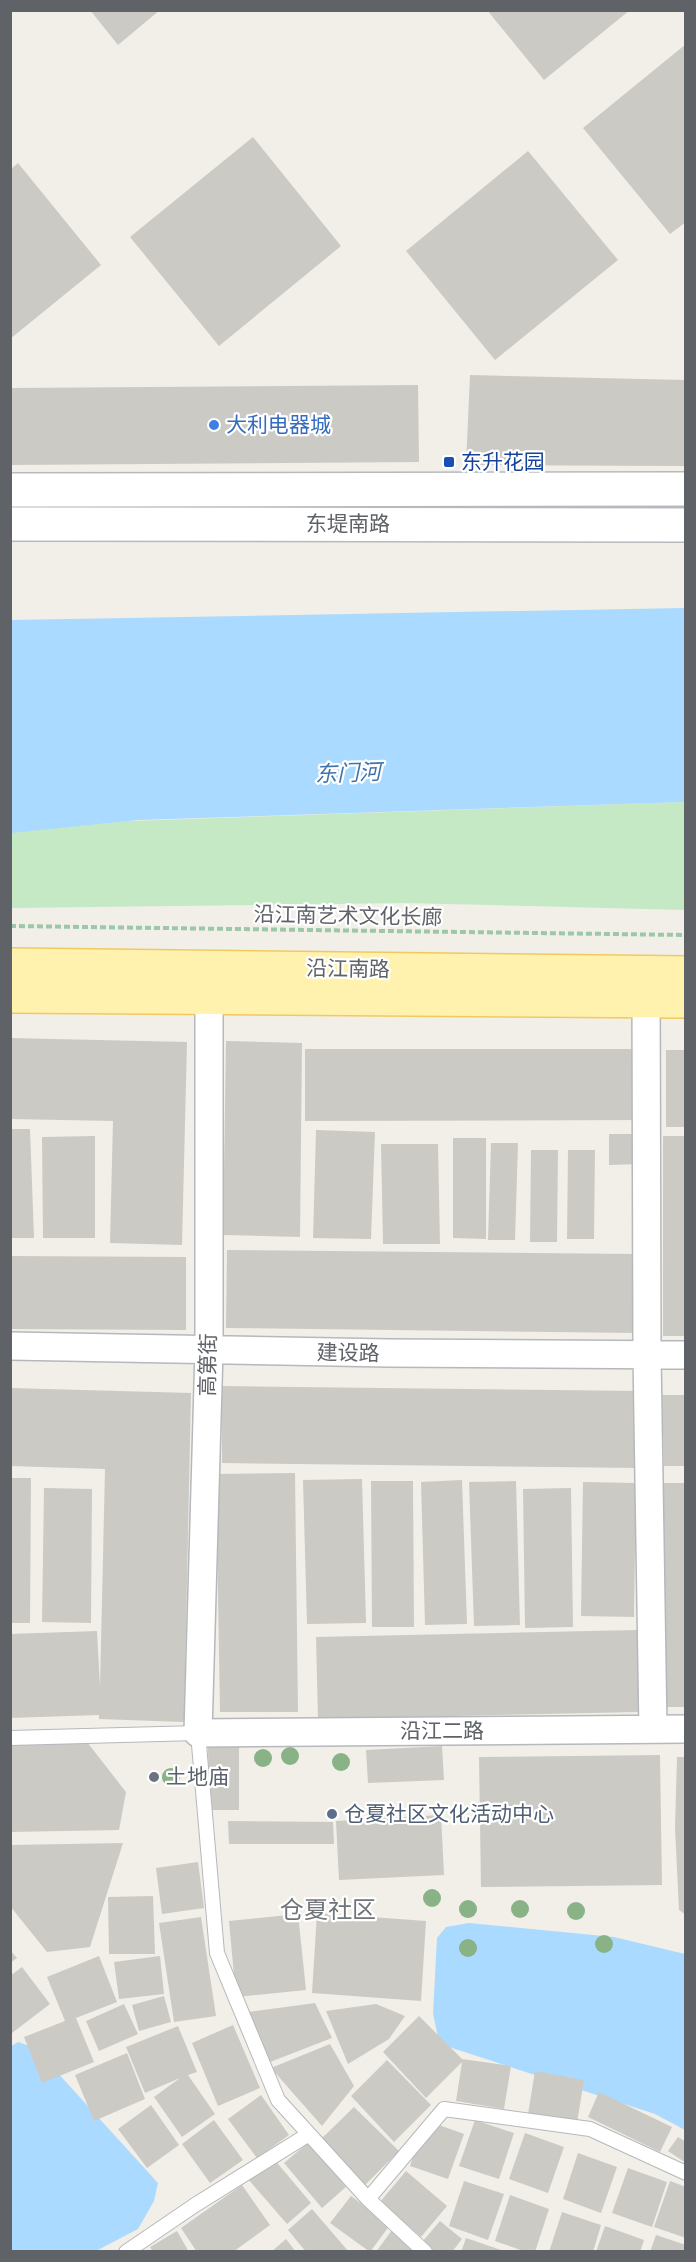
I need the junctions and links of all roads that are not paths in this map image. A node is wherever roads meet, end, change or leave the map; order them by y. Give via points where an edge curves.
1 (686, 489) edge
2 (10, 490) edge
3 (10, 524) edge
4 (686, 525) edge
5 (10, 965) edge
6 (686, 973) edge
7 (646, 987) junction
8 (10, 996) edge
9 (209, 997) junction
10 (686, 1001) edge
11 (10, 1347) edge
12 (209, 1350) junction
13 (646, 1355) junction
14 (686, 1355) edge
15 (653, 1729) junction
16 (686, 1729) edge
17 (198, 1733) junction
18 (10, 1738) edge
19 (309, 2134) junction
20 (686, 2173) edge
21 (368, 2199) junction
22 (126, 2252) edge
23 (425, 2252) edge

1 - 2 main road, 东堤南路
3 - 4 main road, 东堤南路
5 - 7 main road, 沿江南路
6 - 7 main road, 沿江南路
7 - 9 main road, 沿江南路
7 - 10 main road, 沿江南路
7 - 13 street
8 - 9 main road, 沿江南路
9 - 12 street, 高第街
11 - 12 street, 建设路
12 - 13 street, 建设路
12 - 17 street, 高第街
13 - 14 street, 建设路
13 - 15 street
15 - 16 street, 沿江二路
15 - 17 street, 沿江二路
17 - 18 lane
17 - 19 lane via 217,1953 278,2100
19 - 21 lane
19 - 22 lane
20 - 21 lane via 590,2129 444,2109
21 - 23 lane

